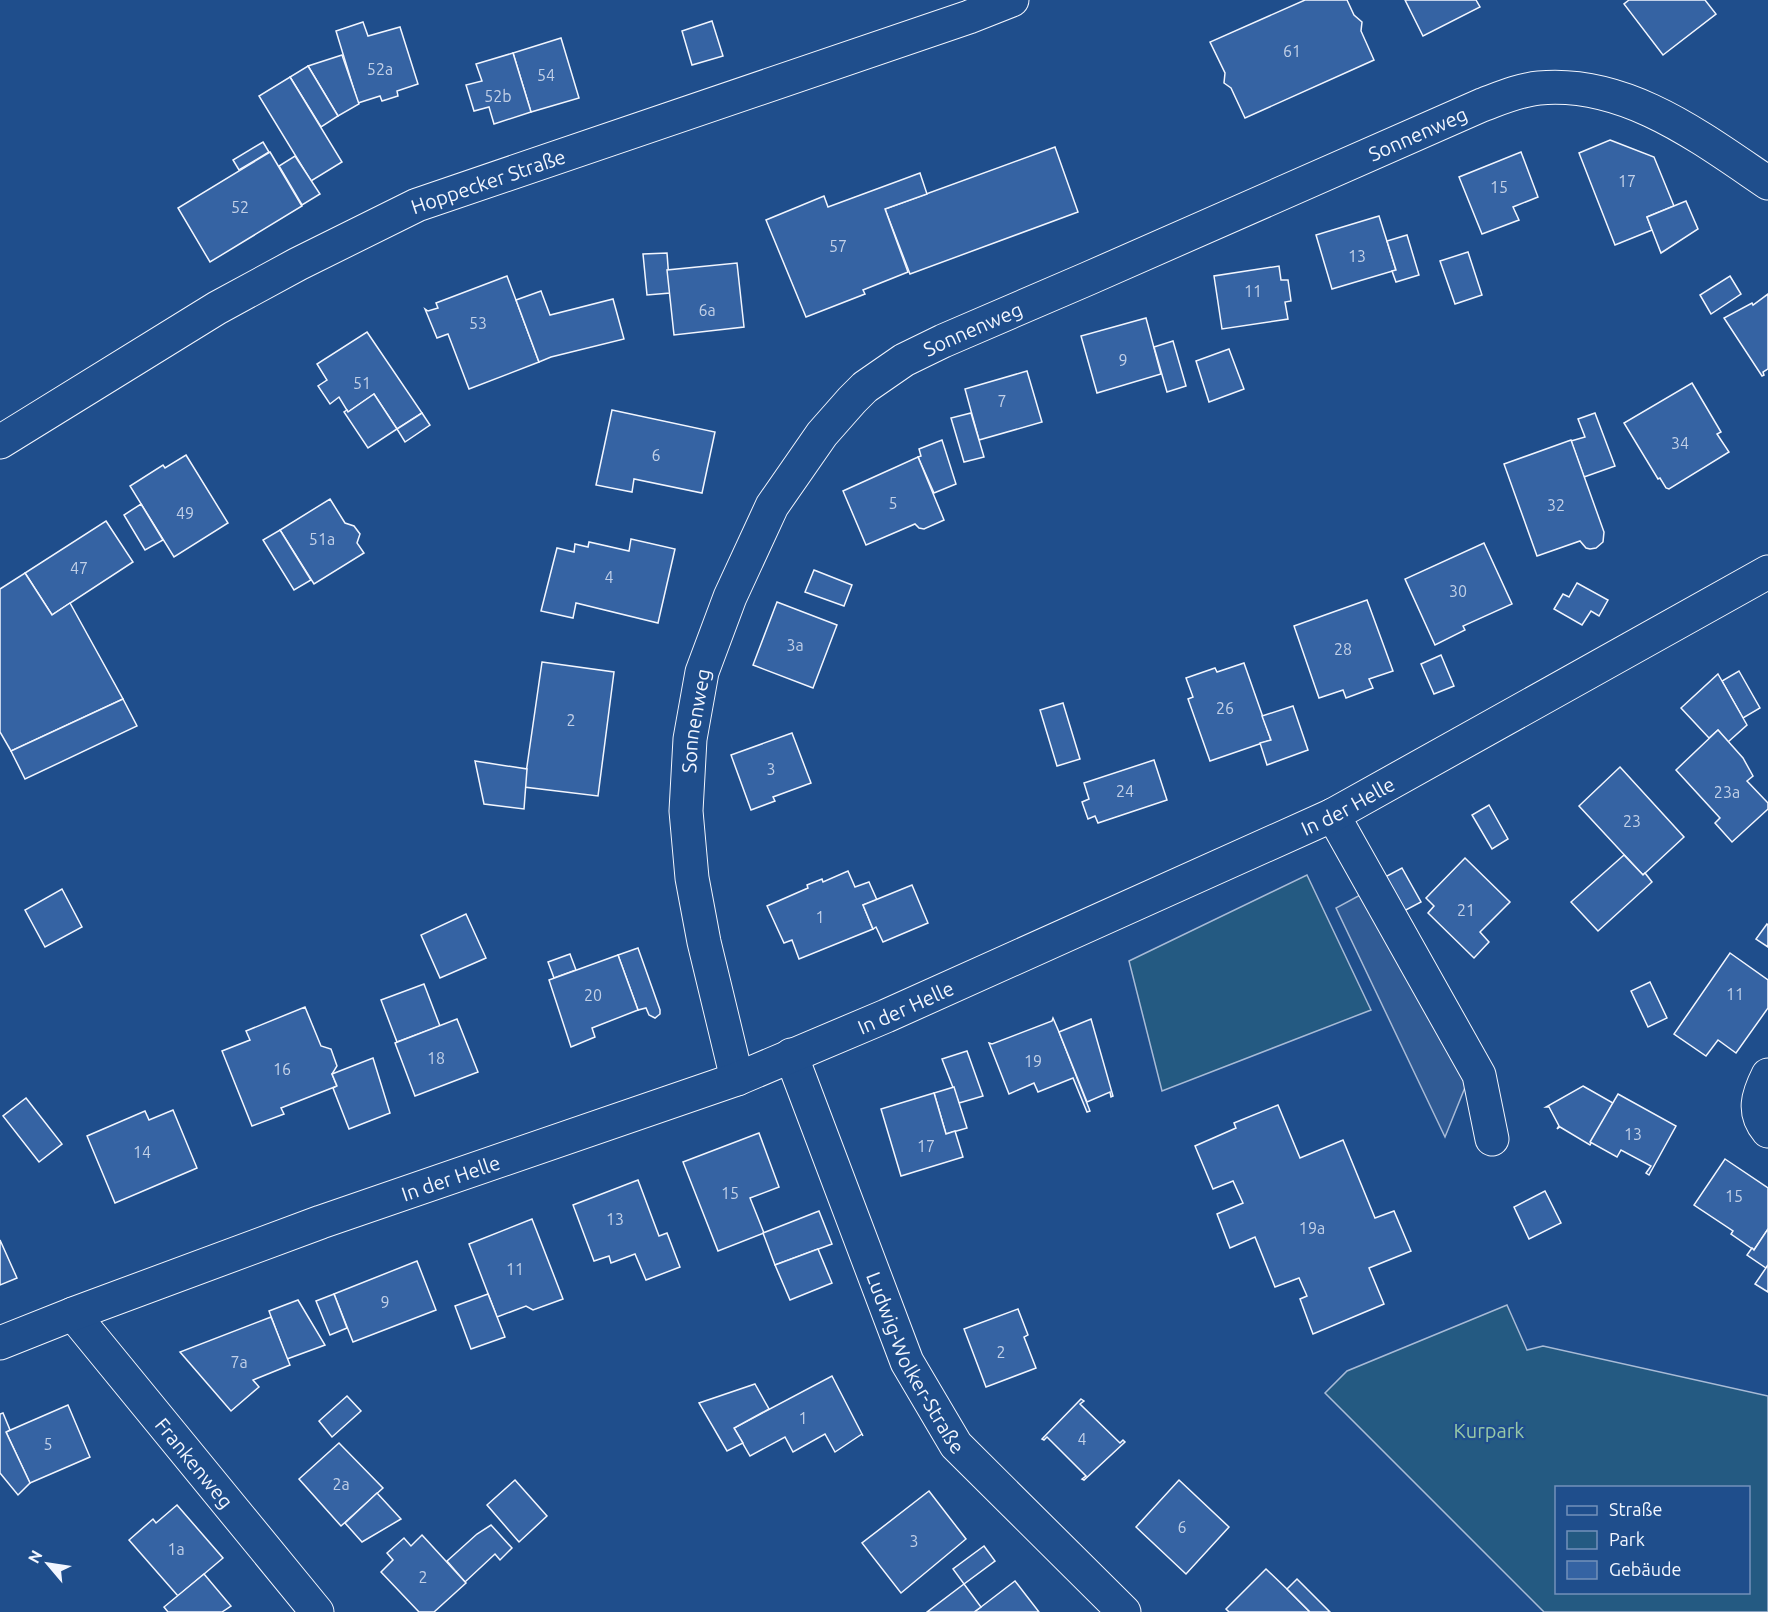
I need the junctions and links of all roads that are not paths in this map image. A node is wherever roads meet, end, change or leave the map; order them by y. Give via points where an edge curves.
1 (1012, 0) edge
2 (1768, 183) edge
3 (0, 442) edge
4 (1768, 572) edge
5 (1332, 815) junction
6 (791, 1055) junction
7 (1768, 1075) edge
8 (737, 1079) junction
9 (1768, 1131) edge
10 (1492, 1138) dead end
11 (73, 1314) junction
12 (0, 1343) edge
13 (317, 1612) edge
14 (1124, 1612) edge

1 - 3 street, Hoppecker Straße via 417,205 217,308
2 - 8 street, Sonnenweg via 1676,123 1605,92 1561,87 1513,93 943,340 865,387 822,434 772,506 711,644 695,708 687,774 688,844 704,942
4 - 5 street, In der Helle
5 - 6 street, In der Helle
5 - 10 street via 1479,1075
6 - 8 street, In der Helle
6 - 14 street, Ludwig-Wolker-Straße via 907,1362 956,1445
7 - 9 street via 1757,1102 1758,1114
8 - 11 street, In der Helle via 321,1222
11 - 12 street, In der Helle
11 - 13 street, Frankenweg

